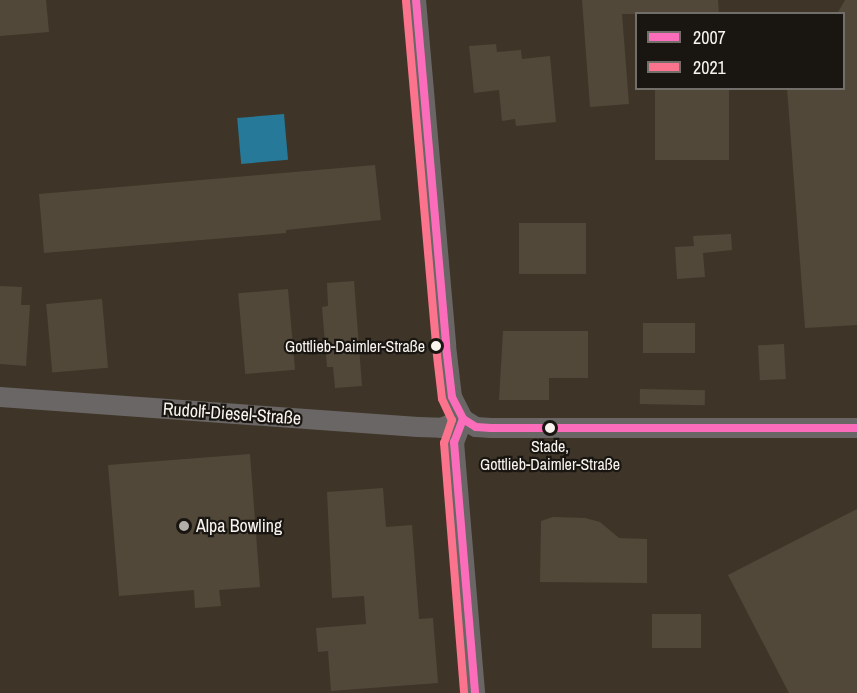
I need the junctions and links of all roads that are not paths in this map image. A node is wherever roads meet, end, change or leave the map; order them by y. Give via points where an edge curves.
1 (416, 0) edge
2 (0, 397) edge
3 (463, 419) junction
4 (857, 428) edge
5 (475, 693) edge

1 - 3 street via 448,366 452,397
2 - 3 street, Rudolf-Diesel-Straße via 418,427 441,428
3 - 4 street via 476,427 491,428
3 - 5 street via 454,442

